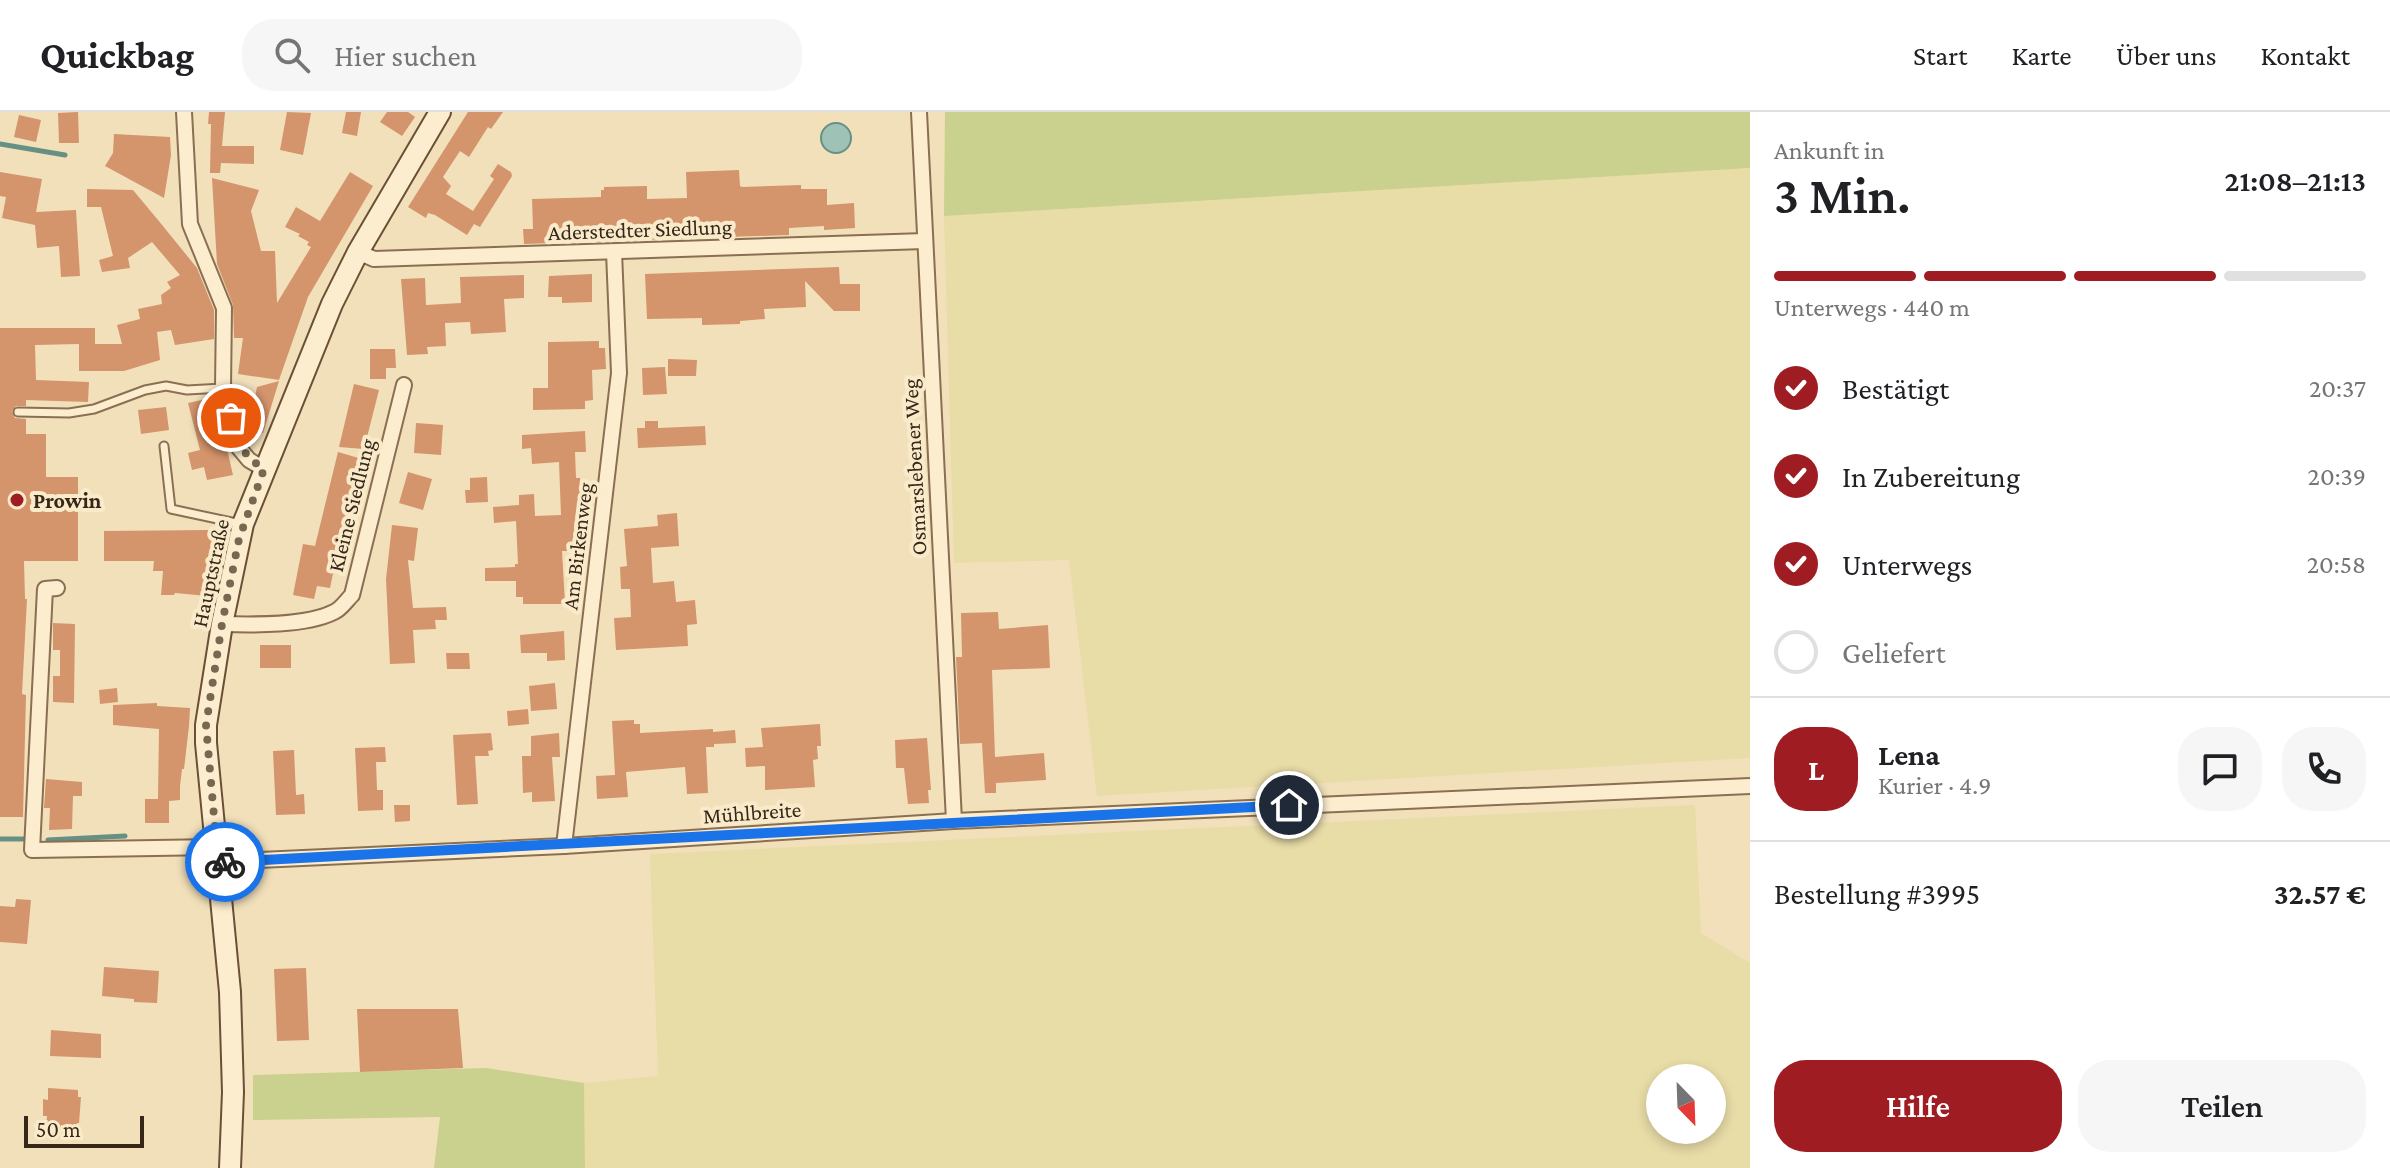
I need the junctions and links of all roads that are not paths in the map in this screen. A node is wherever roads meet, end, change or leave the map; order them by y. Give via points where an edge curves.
1 (184, 112) edge
2 (440, 112) edge
3 (919, 112) edge
4 (925, 241) junction
5 (358, 252) junction
6 (614, 252) junction
7 (404, 385) dead end
8 (223, 388) junction
9 (18, 412) dead end
10 (164, 446) dead end
11 (264, 469) junction
12 (243, 524) junction
13 (57, 588) dead end
14 (222, 624) junction
15 (1750, 786) edge
16 (954, 821) junction
17 (564, 846) junction
18 (217, 855) junction
19 (230, 1168) edge

1 - 8 street via 190,224 224,308
2 - 5 main road, Hauptstraße
3 - 4 street, Osmarslebener Weg
4 - 6 street, Aderstedter Siedlung
4 - 16 street, Osmarslebener Weg
5 - 6 street, Aderstedter Siedlung via 374,259
5 - 11 main road, Hauptstraße
6 - 17 street, Am Birkenweg via 619,373
7 - 14 street, Kleine Siedlung via 352,595 336,611 314,619
8 - 9 lane via 166,386 94,409
8 - 11 street via 239,448
10 - 12 lane via 171,509
11 - 12 main road, Hauptstraße
12 - 14 main road, Hauptstraße
13 - 18 street via 45,589 32,850
14 - 18 main road, Hauptstraße via 206,725
15 - 16 street, Mühlbreite
16 - 17 street, Mühlbreite
17 - 18 street, Mühlbreite
18 - 19 main road, Hauptstraße via 232,1036

